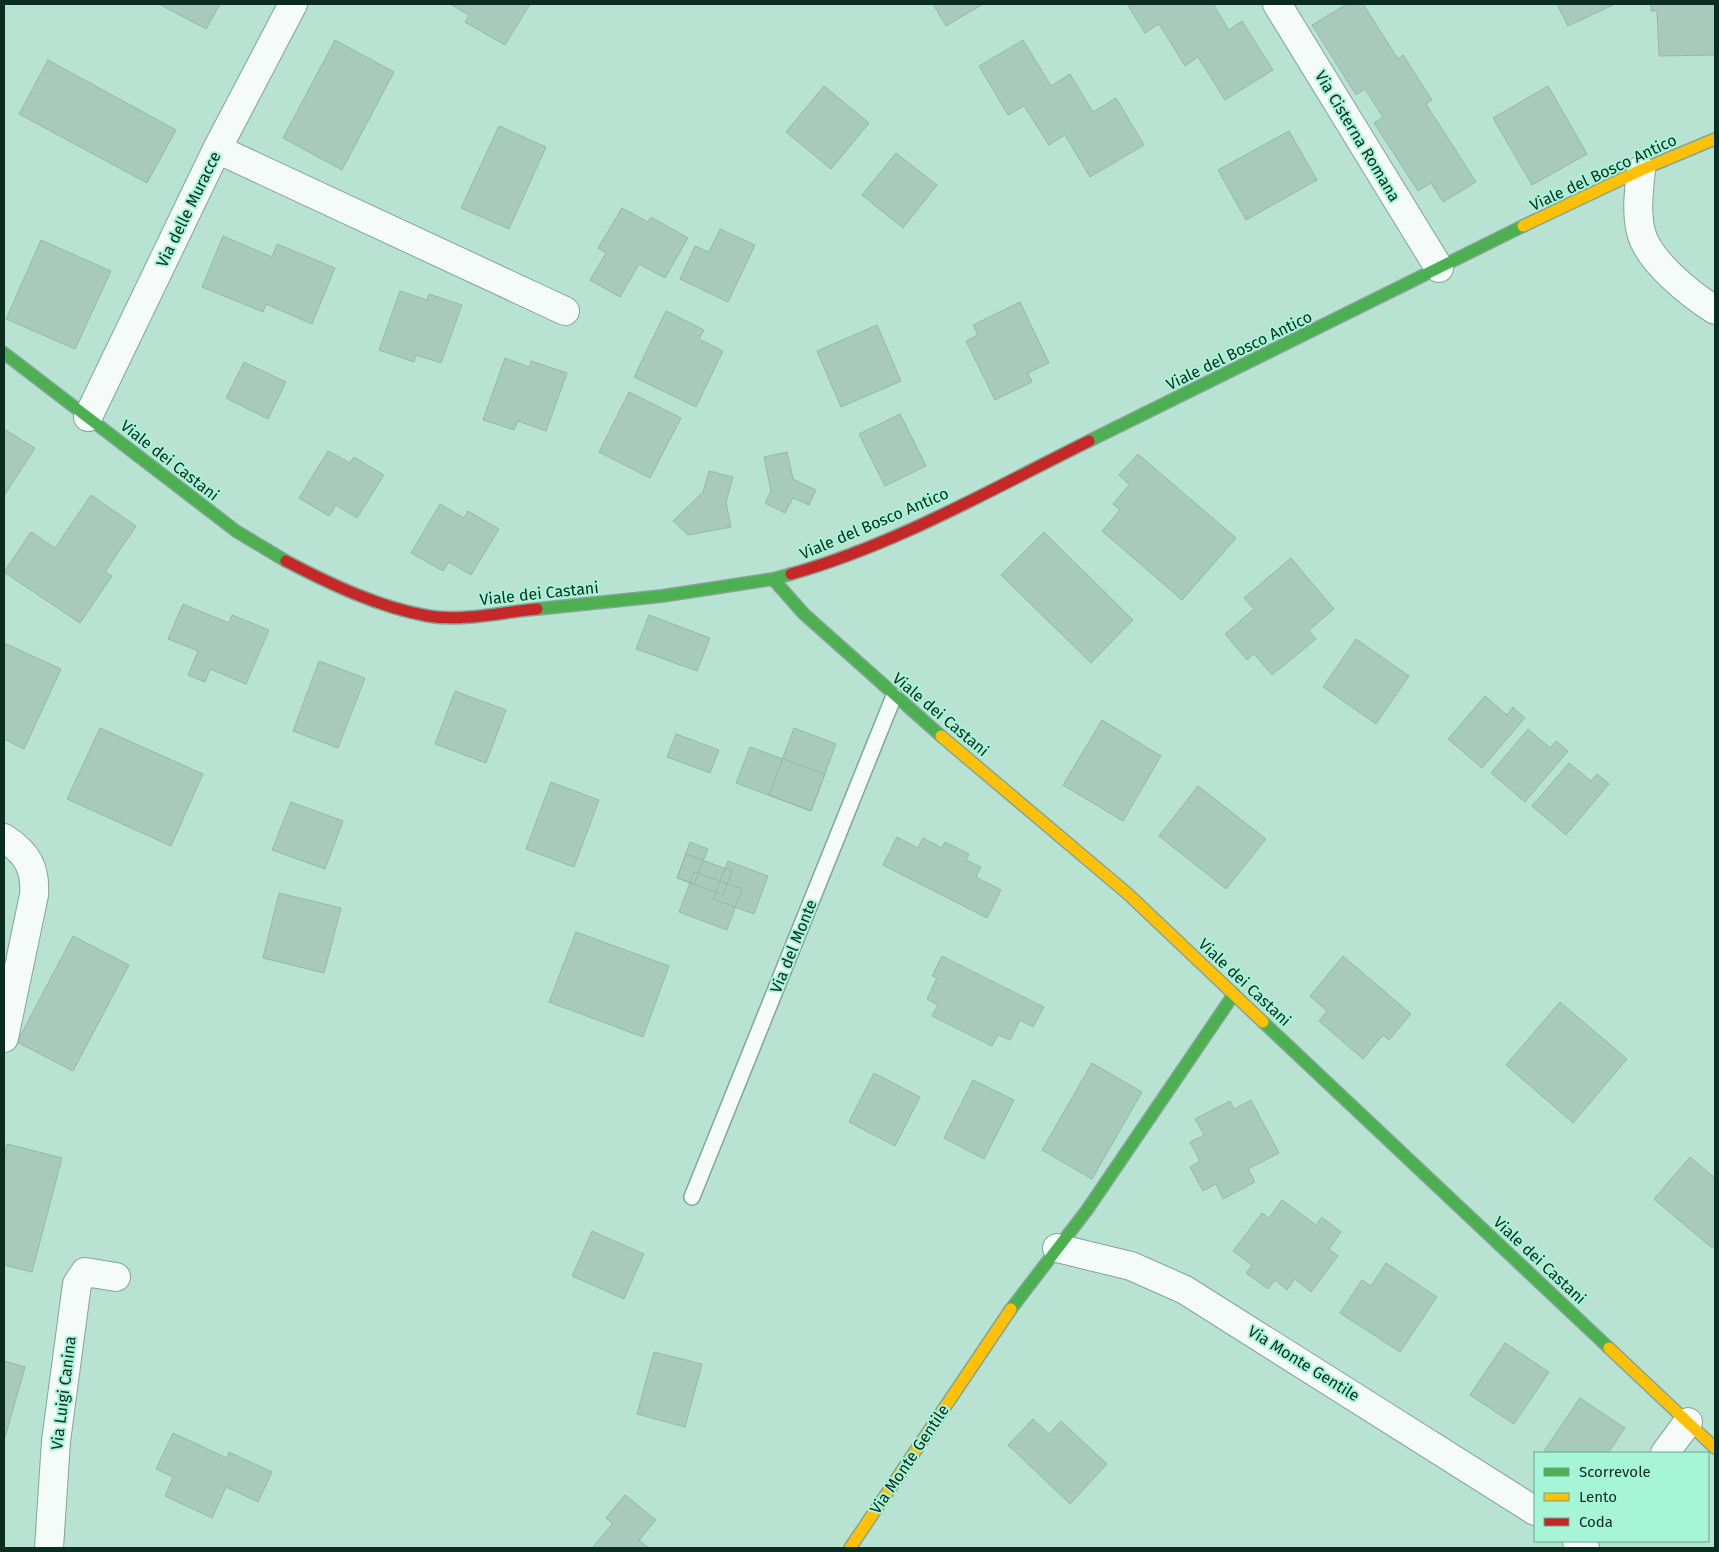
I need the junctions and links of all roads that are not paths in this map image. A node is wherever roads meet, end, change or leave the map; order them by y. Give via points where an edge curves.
1 (293, 4) edge
2 (1277, 4) edge
3 (1715, 139) edge
4 (217, 149) junction
5 (1641, 170) junction
6 (1439, 268) junction
7 (1715, 310) edge
8 (565, 311) dead end
9 (4, 354) edge
10 (88, 417) junction
11 (773, 579) junction
12 (894, 696) junction
13 (4, 838) edge
14 (1234, 994) junction
15 (4, 1038) edge
16 (692, 1196) dead end
17 (1058, 1248) junction
18 (116, 1277) dead end
19 (1688, 1422) junction
20 (1715, 1448) edge
21 (1667, 1452) edge
22 (1534, 1509) edge
23 (49, 1548) edge
24 (850, 1548) edge

1 - 4 street, Via delle Muracce
2 - 6 street, Via Cisterna Romana
3 - 5 street, Viale del Bosco Antico
4 - 8 street
4 - 10 street, Via delle Muracce
5 - 6 street, Viale del Bosco Antico
5 - 7 street via 1641,232 1655,260
6 - 11 street, Viale del Bosco Antico via 925,522 824,564
9 - 10 street, Viale dei Castani
10 - 11 street, Viale dei Castani via 236,532 324,581 399,609 428,616 484,616 662,596
11 - 12 street, Viale dei Castani via 804,614
12 - 14 street, Viale dei Castani via 1128,894
12 - 16 lane, Via del Monte
13 - 15 street via 24,854 36,879
14 - 17 street, Via Monte Gentile
14 - 19 street, Viale dei Castani
17 - 22 street, Via Monte Gentile via 1132,1266 1185,1290
17 - 24 street, Via Monte Gentile via 999,1325
18 - 23 street, Via Luigi Canina via 85,1272 77,1284 56,1441
19 - 20 street, Viale dei Castani
19 - 21 street

